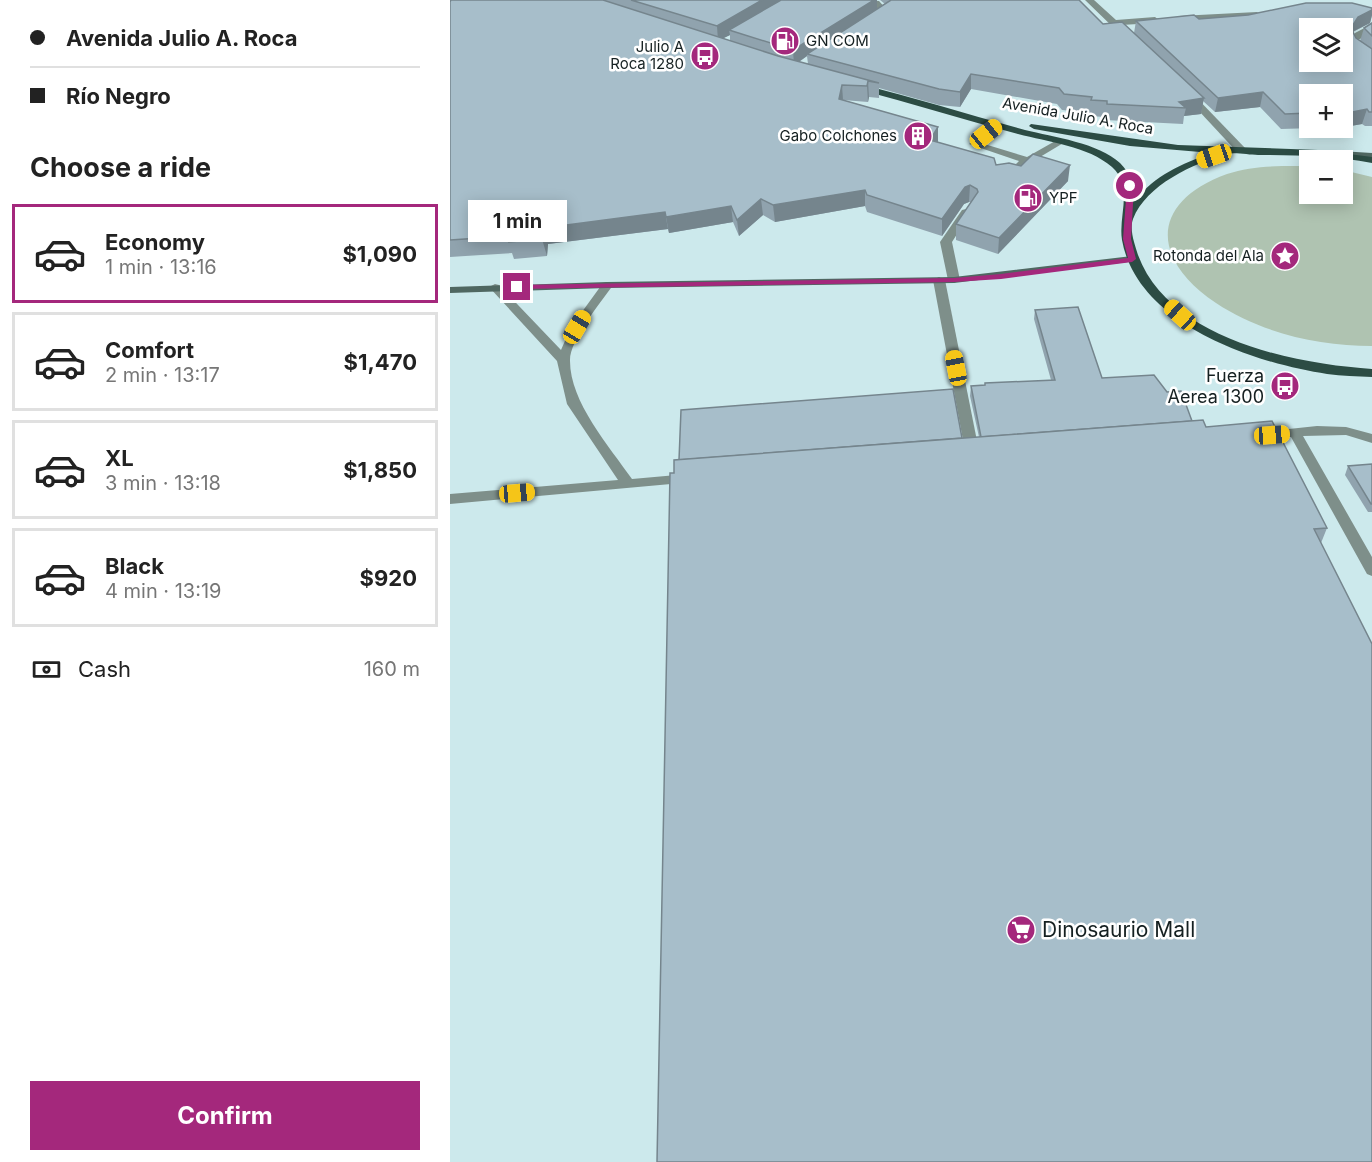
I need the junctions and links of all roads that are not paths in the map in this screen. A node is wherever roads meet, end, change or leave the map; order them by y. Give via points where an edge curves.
1 (866, 0) edge
2 (1089, 0) edge
3 (1266, 14) edge
4 (1160, 20) edge
5 (1172, 20) edge
6 (1113, 23) junction
7 (866, 26) edge
8 (1372, 27) edge
9 (1130, 39) edge
10 (1372, 61) edge
11 (850, 84) edge
12 (1182, 88) edge
13 (926, 104) junction
14 (997, 125) junction
15 (1060, 142) junction
16 (1242, 151) junction
17 (1227, 152) junction
18 (1372, 158) edge
19 (1027, 160) junction
20 (1009, 171) edge
21 (970, 207) edge
22 (1128, 220) junction
23 (1132, 259) junction
24 (939, 280) junction
25 (954, 280) junction
26 (607, 285) junction
27 (495, 287) junction
28 (450, 290) edge
29 (563, 360) junction
30 (1372, 373) edge
31 (1295, 433) junction
32 (1247, 437) edge
33 (1372, 439) edge
34 (954, 458) edge
35 (698, 478) edge
36 (628, 484) junction
37 (450, 499) edge
38 (1372, 570) edge

1 - 7 street via 886,13
2 - 6 street
3 - 5 street
4 - 6 street
6 - 9 street
8 - 10 street via 1353,41
11 - 13 main road, Avenida Julio A. Roca
12 - 16 street
13 - 14 main road, Avenida Julio A. Roca
13 - 17 main road, Avenida Julio A. Roca via 1124,142
14 - 15 main road, Avenida Julio A. Roca
14 - 19 street via 974,144
15 - 19 street
15 - 22 main road, Avenida Julio A. Roca via 1102,157 1121,171 1130,186
16 - 17 main road, Avenida Julio A. Roca
16 - 18 main road, Avenida Julio A. Roca
17 - 22 main road, Avenida Julio A. Roca via 1167,175 1142,195
19 - 20 street
21 - 25 street via 946,242
22 - 23 main road, Avenida Julio A. Roca
23 - 25 main road
23 - 30 main road, Avenida Julio A. Roca via 1150,287 1180,315 1221,339 1272,358 1327,370
24 - 25 main road
24 - 26 main road
24 - 34 street via 979,456
26 - 27 main road
26 - 29 street via 577,327
27 - 28 main road
27 - 29 street
29 - 36 street via 573,404
31 - 32 street
31 - 33 street via 1339,430 1362,433
31 - 38 street
35 - 36 street
36 - 37 street

